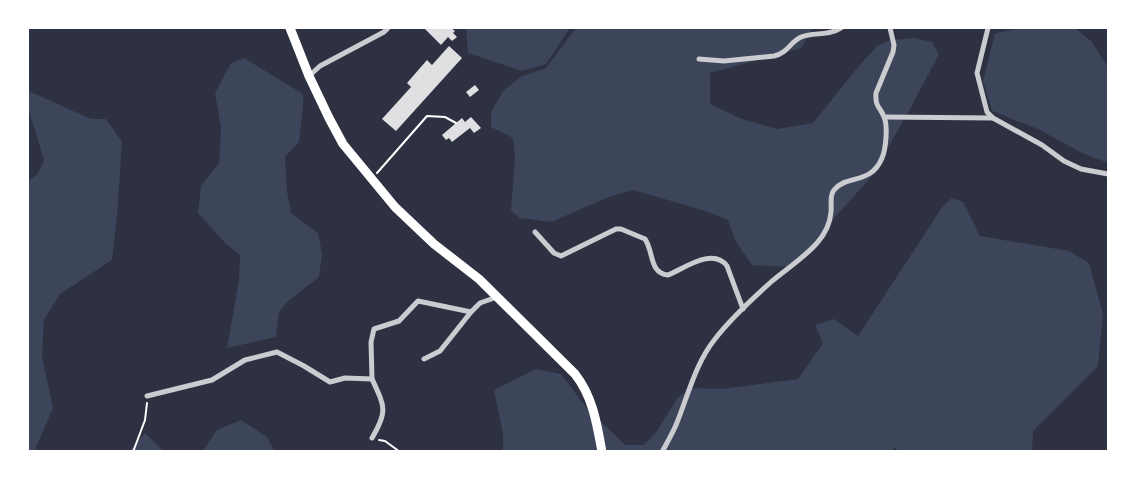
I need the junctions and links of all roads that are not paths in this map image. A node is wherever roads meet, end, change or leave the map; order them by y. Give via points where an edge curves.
1 (290, 28) edge
2 (388, 28) edge
3 (841, 28) edge
4 (890, 28) edge
5 (988, 28) edge
6 (699, 58) dead end
7 (309, 76) junction
8 (885, 117) junction
9 (993, 118) junction
10 (1108, 174) edge
11 (536, 232) dead end
12 (498, 297) junction
13 (743, 309) junction
14 (471, 312) junction
15 (424, 359) dead end
16 (372, 379) junction
17 (147, 396) road end
18 (372, 438) road end
19 (602, 452) edge
20 (662, 452) edge

1 - 7 main road
2 - 7 street via 320,66
3 - 6 street via 801,37 782,54 774,56 724,61
4 - 8 street via 893,52 876,93 876,105
5 - 9 street via 977,73 987,112
7 - 12 main road via 344,144 405,218
8 - 9 street
8 - 13 street via 885,147 876,168 869,175 843,183 834,190 827,230 817,243
9 - 10 street via 1042,144 1064,161
11 - 13 street via 554,253 561,256 621,229 645,239 656,270 663,275 707,258 718,258 727,266
12 - 14 street via 480,303
12 - 19 main road via 581,382 591,402
13 - 20 street via 706,353
14 - 15 street via 440,351
14 - 16 street via 418,301 399,321 374,329
16 - 17 street via 344,378 330,382 277,352 245,360 212,380
16 - 18 street via 382,401 383,419

